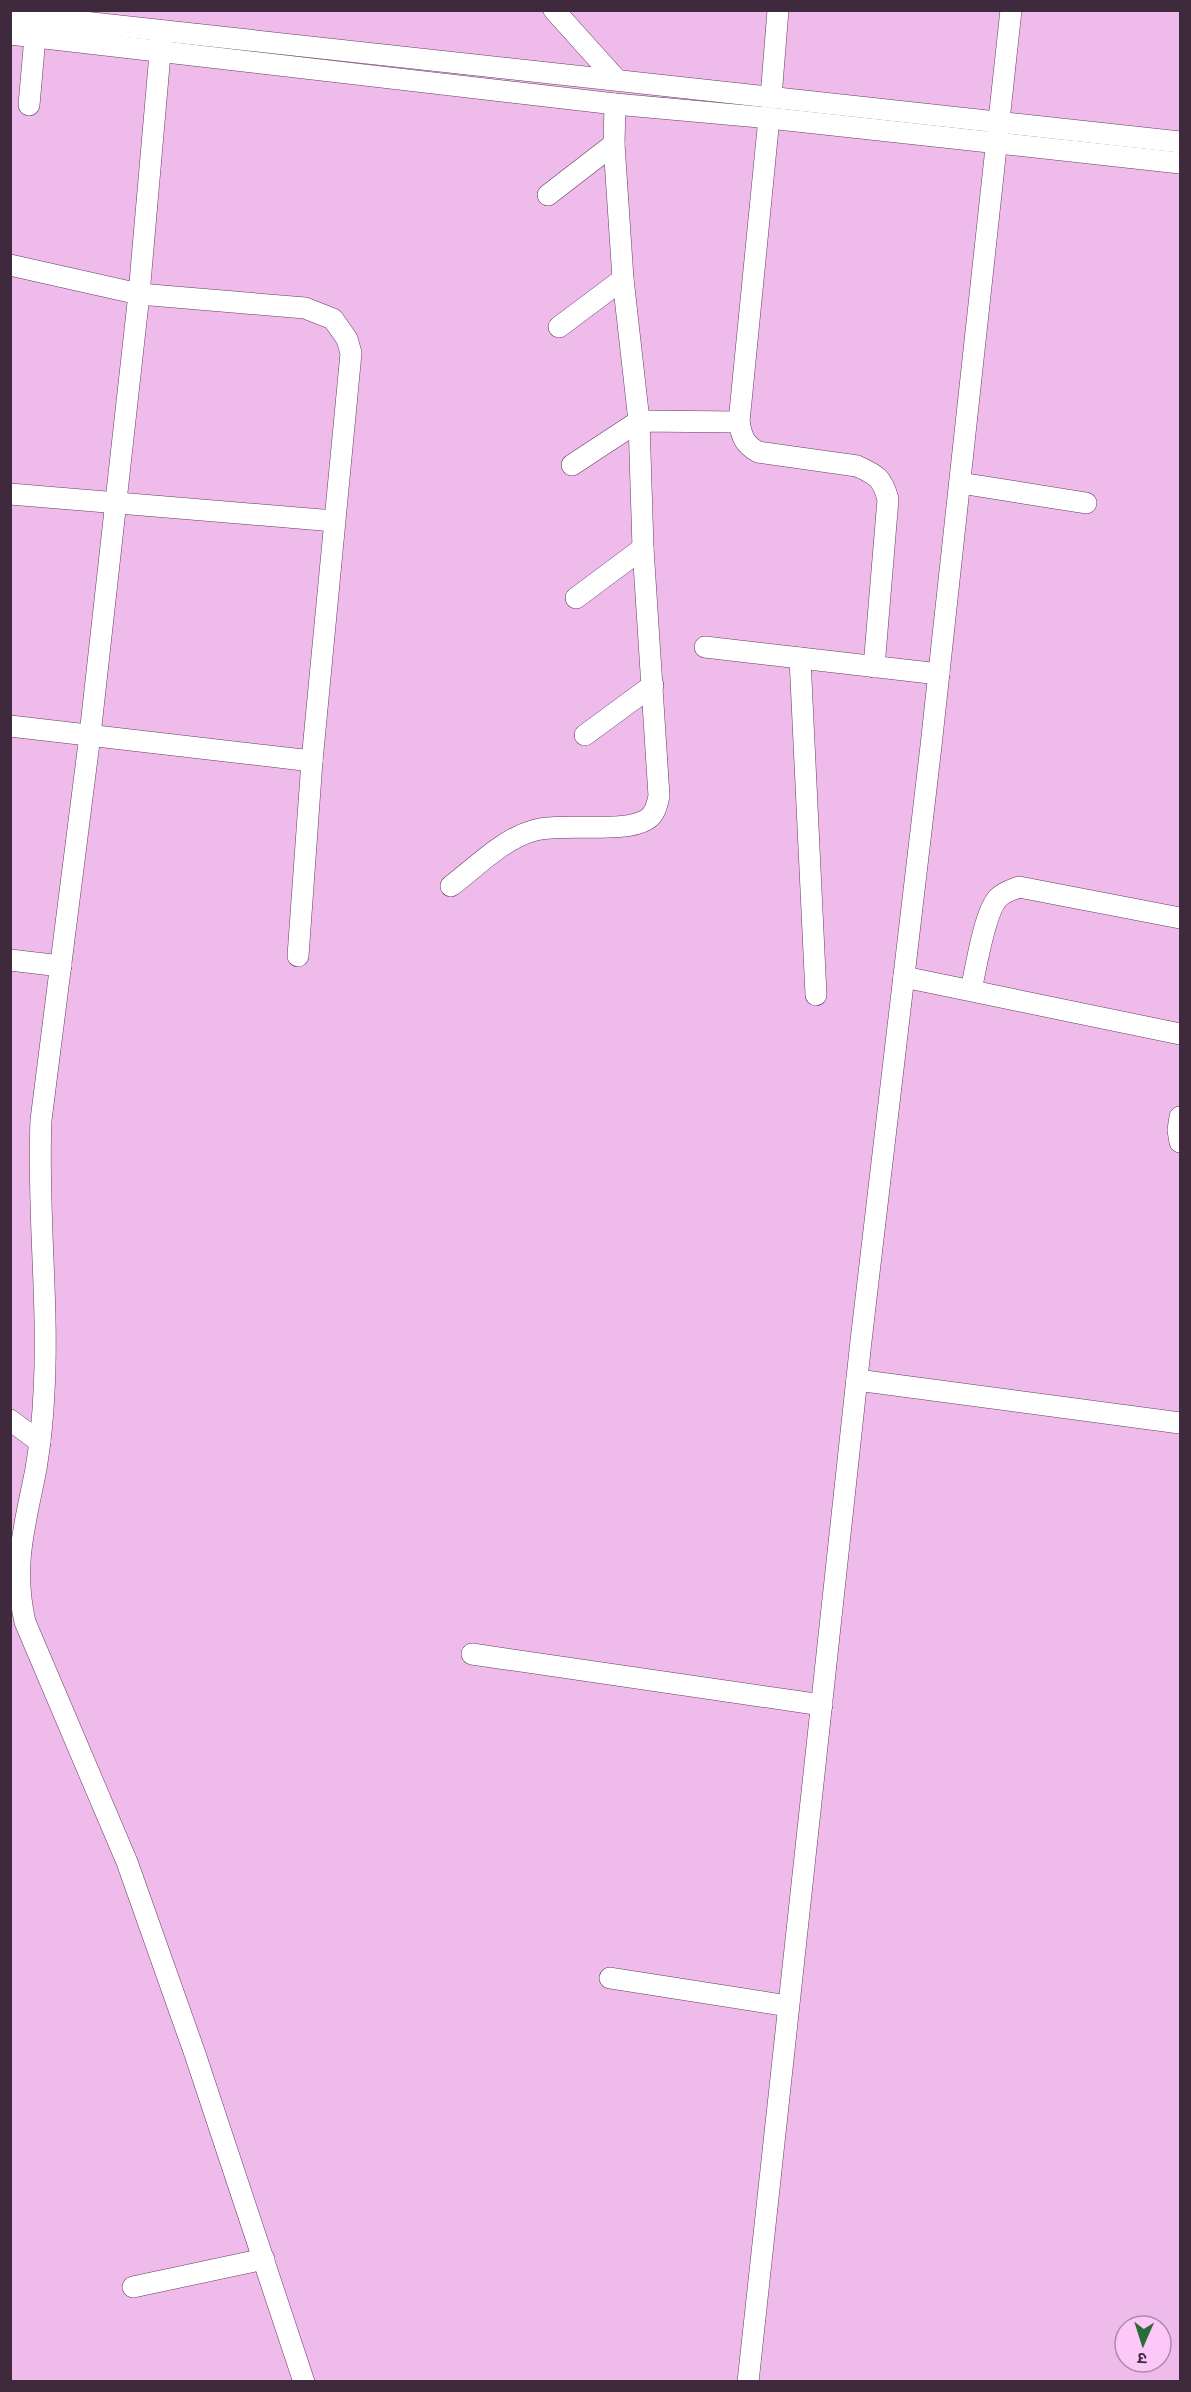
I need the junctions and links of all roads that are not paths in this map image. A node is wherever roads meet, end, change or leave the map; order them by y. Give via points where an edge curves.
1 (554, 10) edge
2 (778, 10) edge
3 (1011, 10) edge
4 (10, 14) edge
5 (162, 31) junction
6 (10, 34) edge
7 (35, 37) junction
8 (160, 53) junction
9 (616, 79) junction
10 (771, 97) junction
11 (615, 104) junction
12 (29, 105) dead end
13 (769, 118) junction
14 (999, 122) junction
15 (1180, 142) edge
16 (614, 144) junction
17 (996, 144) junction
18 (1180, 163) edge
19 (548, 195) dead end
20 (10, 265) edge
21 (623, 279) junction
22 (139, 294) junction
23 (560, 327) dead end
24 (639, 421) junction
25 (739, 422) junction
26 (572, 465) dead end
27 (960, 483) junction
28 (10, 494) edge
29 (115, 502) junction
30 (1086, 503) dead end
31 (334, 521) junction
32 (643, 548) junction
33 (576, 598) dead end
34 (705, 647) dead end
35 (800, 658) junction
36 (874, 667) junction
37 (939, 674) junction
38 (653, 685) junction
39 (10, 726) edge
40 (90, 735) junction
41 (585, 735) dead end
42 (312, 761) junction
43 (451, 886) dead end
44 (1180, 918) edge
45 (298, 956) dead end
46 (10, 960) edge
47 (61, 966) junction
48 (904, 976) junction
49 (971, 990) junction
50 (816, 995) dead end
51 (1180, 1034) edge
52 (1180, 1118) edge
53 (1180, 1142) edge
54 (857, 1380) junction
55 (10, 1420) edge
56 (1180, 1423) edge
57 (40, 1442) junction
58 (472, 1654) dead end
59 (822, 1705) junction
60 (610, 1978) dead end
61 (789, 2006) junction
62 (264, 2259) junction
63 (133, 2287) dead end
64 (304, 2382) edge
65 (748, 2382) edge

1 - 9 street
2 - 10 street
3 - 14 street
4 - 5 street
5 - 8 street
5 - 9 street
6 - 7 street
7 - 8 street
7 - 12 street
8 - 11 street
8 - 22 street
9 - 10 street
10 - 14 street
11 - 13 street
11 - 16 street
13 - 17 street
13 - 25 street
14 - 15 street
14 - 17 street
16 - 19 street
16 - 21 street
17 - 18 street
17 - 27 street
20 - 22 street
21 - 23 street
21 - 24 street
22 - 29 street
22 - 31 street via 305,308 333,319 351,353
24 - 25 street
24 - 26 street
24 - 32 street
25 - 36 street via 742,438 758,452 857,466 883,482 888,499
27 - 30 street
27 - 37 street
28 - 29 street
29 - 31 street
29 - 40 street
31 - 42 street
32 - 33 street
32 - 38 street
34 - 35 street
35 - 36 street
35 - 50 street
36 - 37 street
37 - 48 street
38 - 41 street
38 - 43 street via 659,796 656,810 648,819 633,825 532,831 505,845
39 - 40 street
40 - 42 street
40 - 47 street
42 - 45 street
44 - 49 street via 1019,887 997,899 989,912
46 - 47 street
47 - 57 street via 41,1120 39,1168 46,1353
48 - 49 street
48 - 54 street
49 - 51 street
52 - 53 street
54 - 56 street
54 - 59 street
55 - 57 street
57 - 62 street via 19,1551 20,1599 26,1622 127,1862
58 - 59 street
59 - 61 street
60 - 61 street
61 - 65 street
62 - 63 street
62 - 64 street

